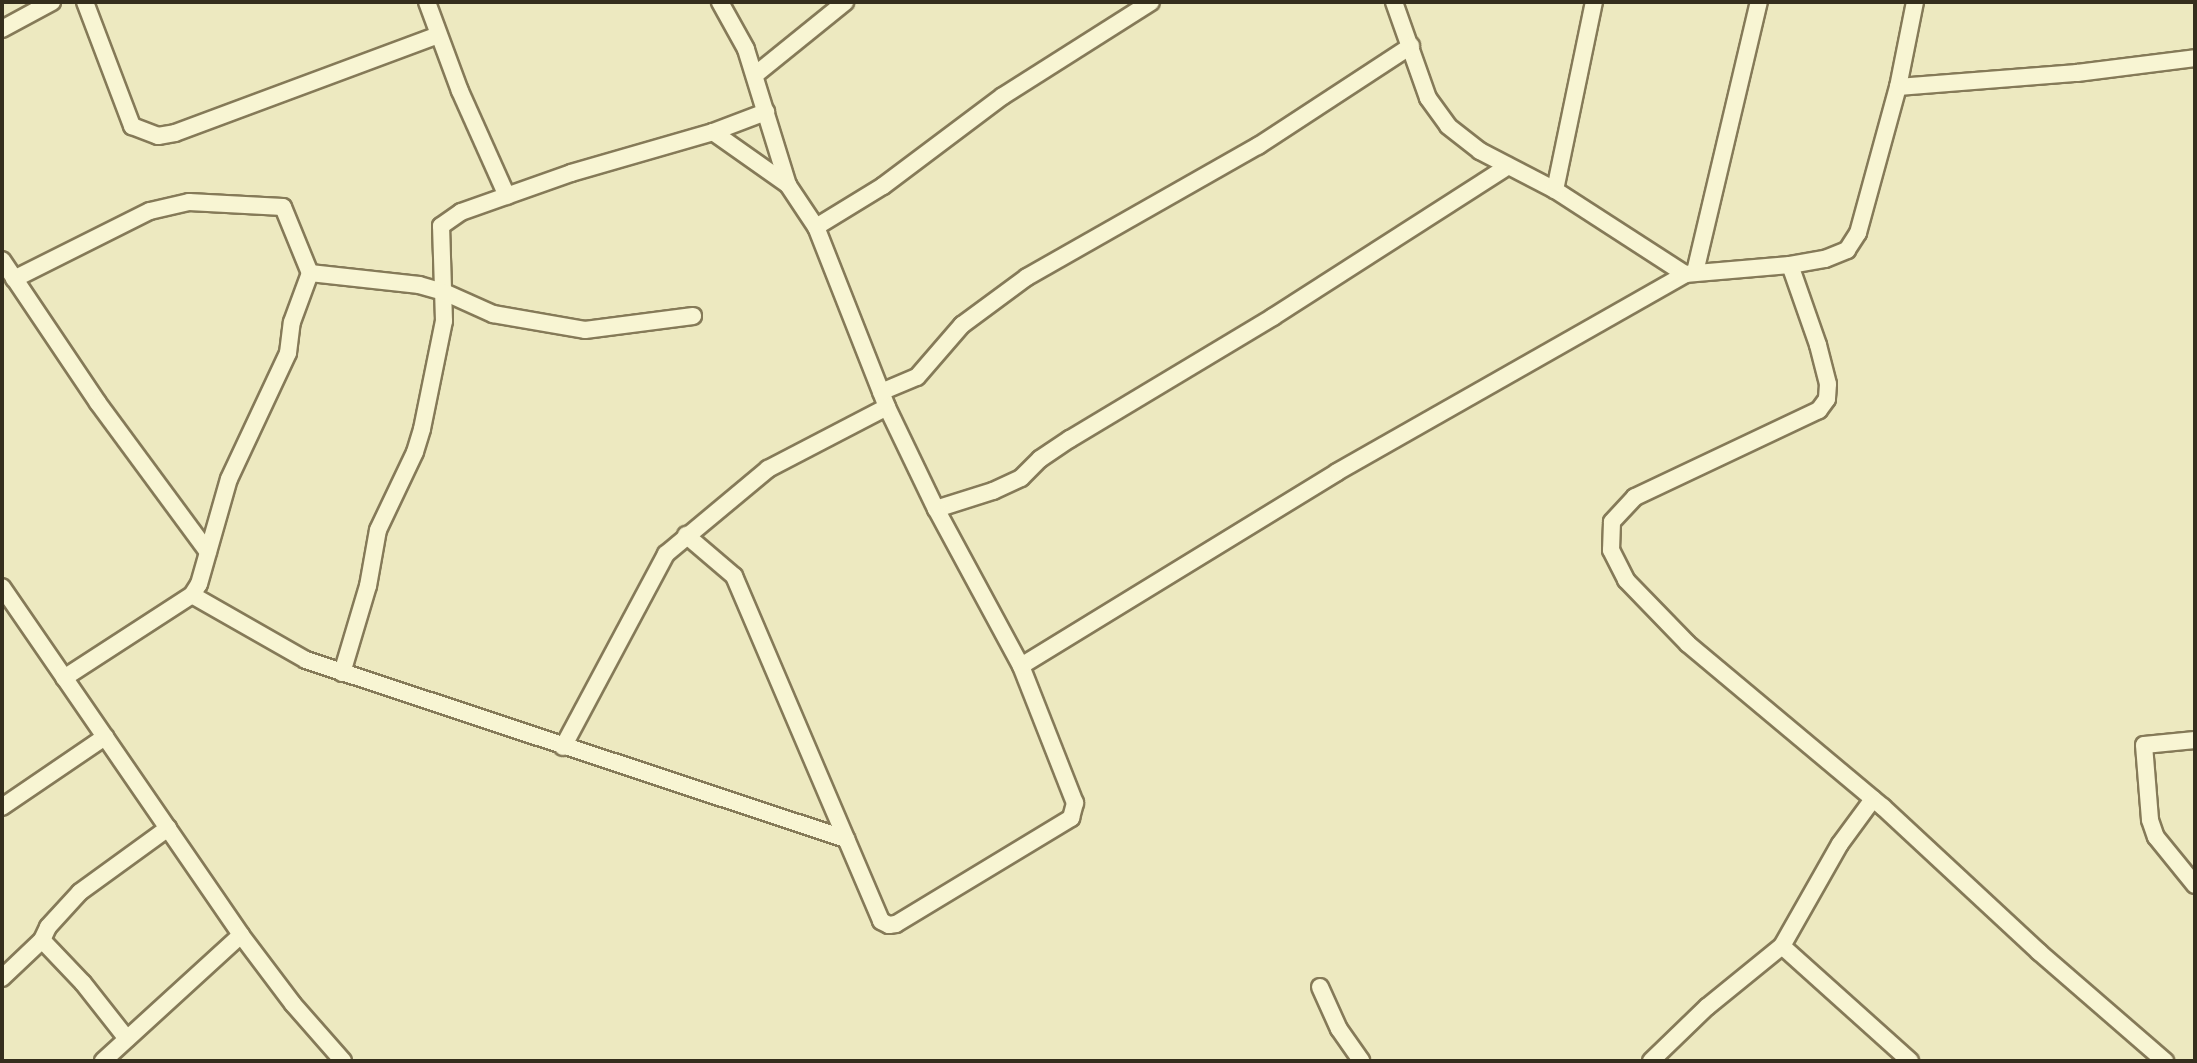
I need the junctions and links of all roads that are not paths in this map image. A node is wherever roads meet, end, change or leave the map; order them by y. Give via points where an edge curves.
1 (52, 2) edge
2 (85, 2) edge
3 (427, 2) edge
4 (720, 2) edge
5 (845, 2) edge
6 (1151, 2) edge
7 (1394, 2) edge
8 (1594, 2) edge
9 (1759, 2) edge
10 (1915, 2) edge
11 (2, 29) edge
12 (438, 35) junction
13 (1411, 46) junction
14 (2195, 58) edge
15 (755, 75) junction
16 (1898, 87) junction
17 (766, 112) junction
18 (713, 132) junction
19 (1508, 166) junction
20 (788, 185) junction
21 (1555, 190) junction
22 (507, 196) junction
23 (816, 227) junction
24 (2, 260) edge
25 (1790, 265) junction
26 (310, 273) junction
27 (1690, 273) junction
28 (14, 279) junction
29 (444, 292) junction
30 (693, 316) dead end
31 (884, 400) junction
32 (936, 509) junction
33 (686, 535) junction
34 (208, 552) junction
35 (2, 587) edge
36 (192, 595) junction
37 (1021, 666) junction
38 (342, 673) junction
39 (64, 677) junction
40 (105, 737) junction
41 (2195, 740) edge
42 (563, 747) junction
43 (1873, 799) junction
44 (2, 807) edge
45 (167, 828) junction
46 (846, 839) junction
47 (2195, 885) edge
48 (241, 935) junction
49 (42, 940) junction
50 (1782, 946) junction
51 (2, 978) edge
52 (1320, 987) dead end
53 (127, 1039) junction
54 (103, 1061) edge
55 (342, 1061) edge
56 (1362, 1061) edge
57 (1651, 1061) edge
58 (1910, 1061) edge
59 (2165, 1061) edge

1 - 11 street
2 - 12 street via 132,126 158,136
3 - 12 street
4 - 15 street
5 - 15 street
6 - 23 street via 1003,96 883,186
7 - 13 street
8 - 21 street
9 - 27 street
10 - 16 street
12 - 22 street
13 - 19 street via 1428,98 1448,126
13 - 31 street via 1247,153 1027,277 962,325 917,377
14 - 16 street via 2077,74
15 - 17 street
16 - 25 street via 1858,233 1847,250
17 - 18 street
17 - 20 street
18 - 20 street
18 - 22 street
19 - 21 street
19 - 32 street via 1284,310 1070,439 1021,478
20 - 23 street
21 - 27 street
22 - 29 street via 461,212 441,226
23 - 31 street
24 - 28 street
25 - 27 street
25 - 43 street via 1818,345 1827,399 1819,410 1635,497 1612,522 1611,550 1626,580 1688,645
26 - 28 street via 283,207 189,202 150,211
26 - 29 street
26 - 34 street via 292,322 288,353 229,479
27 - 37 street via 1326,478
28 - 34 street via 97,403
29 - 30 street via 493,314 585,330
29 - 38 street via 443,330 419,440 377,530 368,586
31 - 32 street
31 - 33 street via 768,469
32 - 37 street
33 - 42 street via 656,568
33 - 46 street via 734,576
34 - 36 street
35 - 39 street
36 - 38 street via 293,653
36 - 39 street
37 - 46 street via 1075,803 1065,824 889,925 881,921
38 - 42 street
39 - 40 street
40 - 44 street
40 - 45 street
41 - 47 street via 2144,745 2150,820 2156,837
42 - 46 street
43 - 50 street via 1840,844
43 - 59 street
45 - 48 street
45 - 49 street via 80,892
48 - 53 street
48 - 55 street
49 - 51 street
49 - 53 street
50 - 57 street via 1707,1007
50 - 58 street
52 - 56 street via 1339,1029
53 - 54 street

